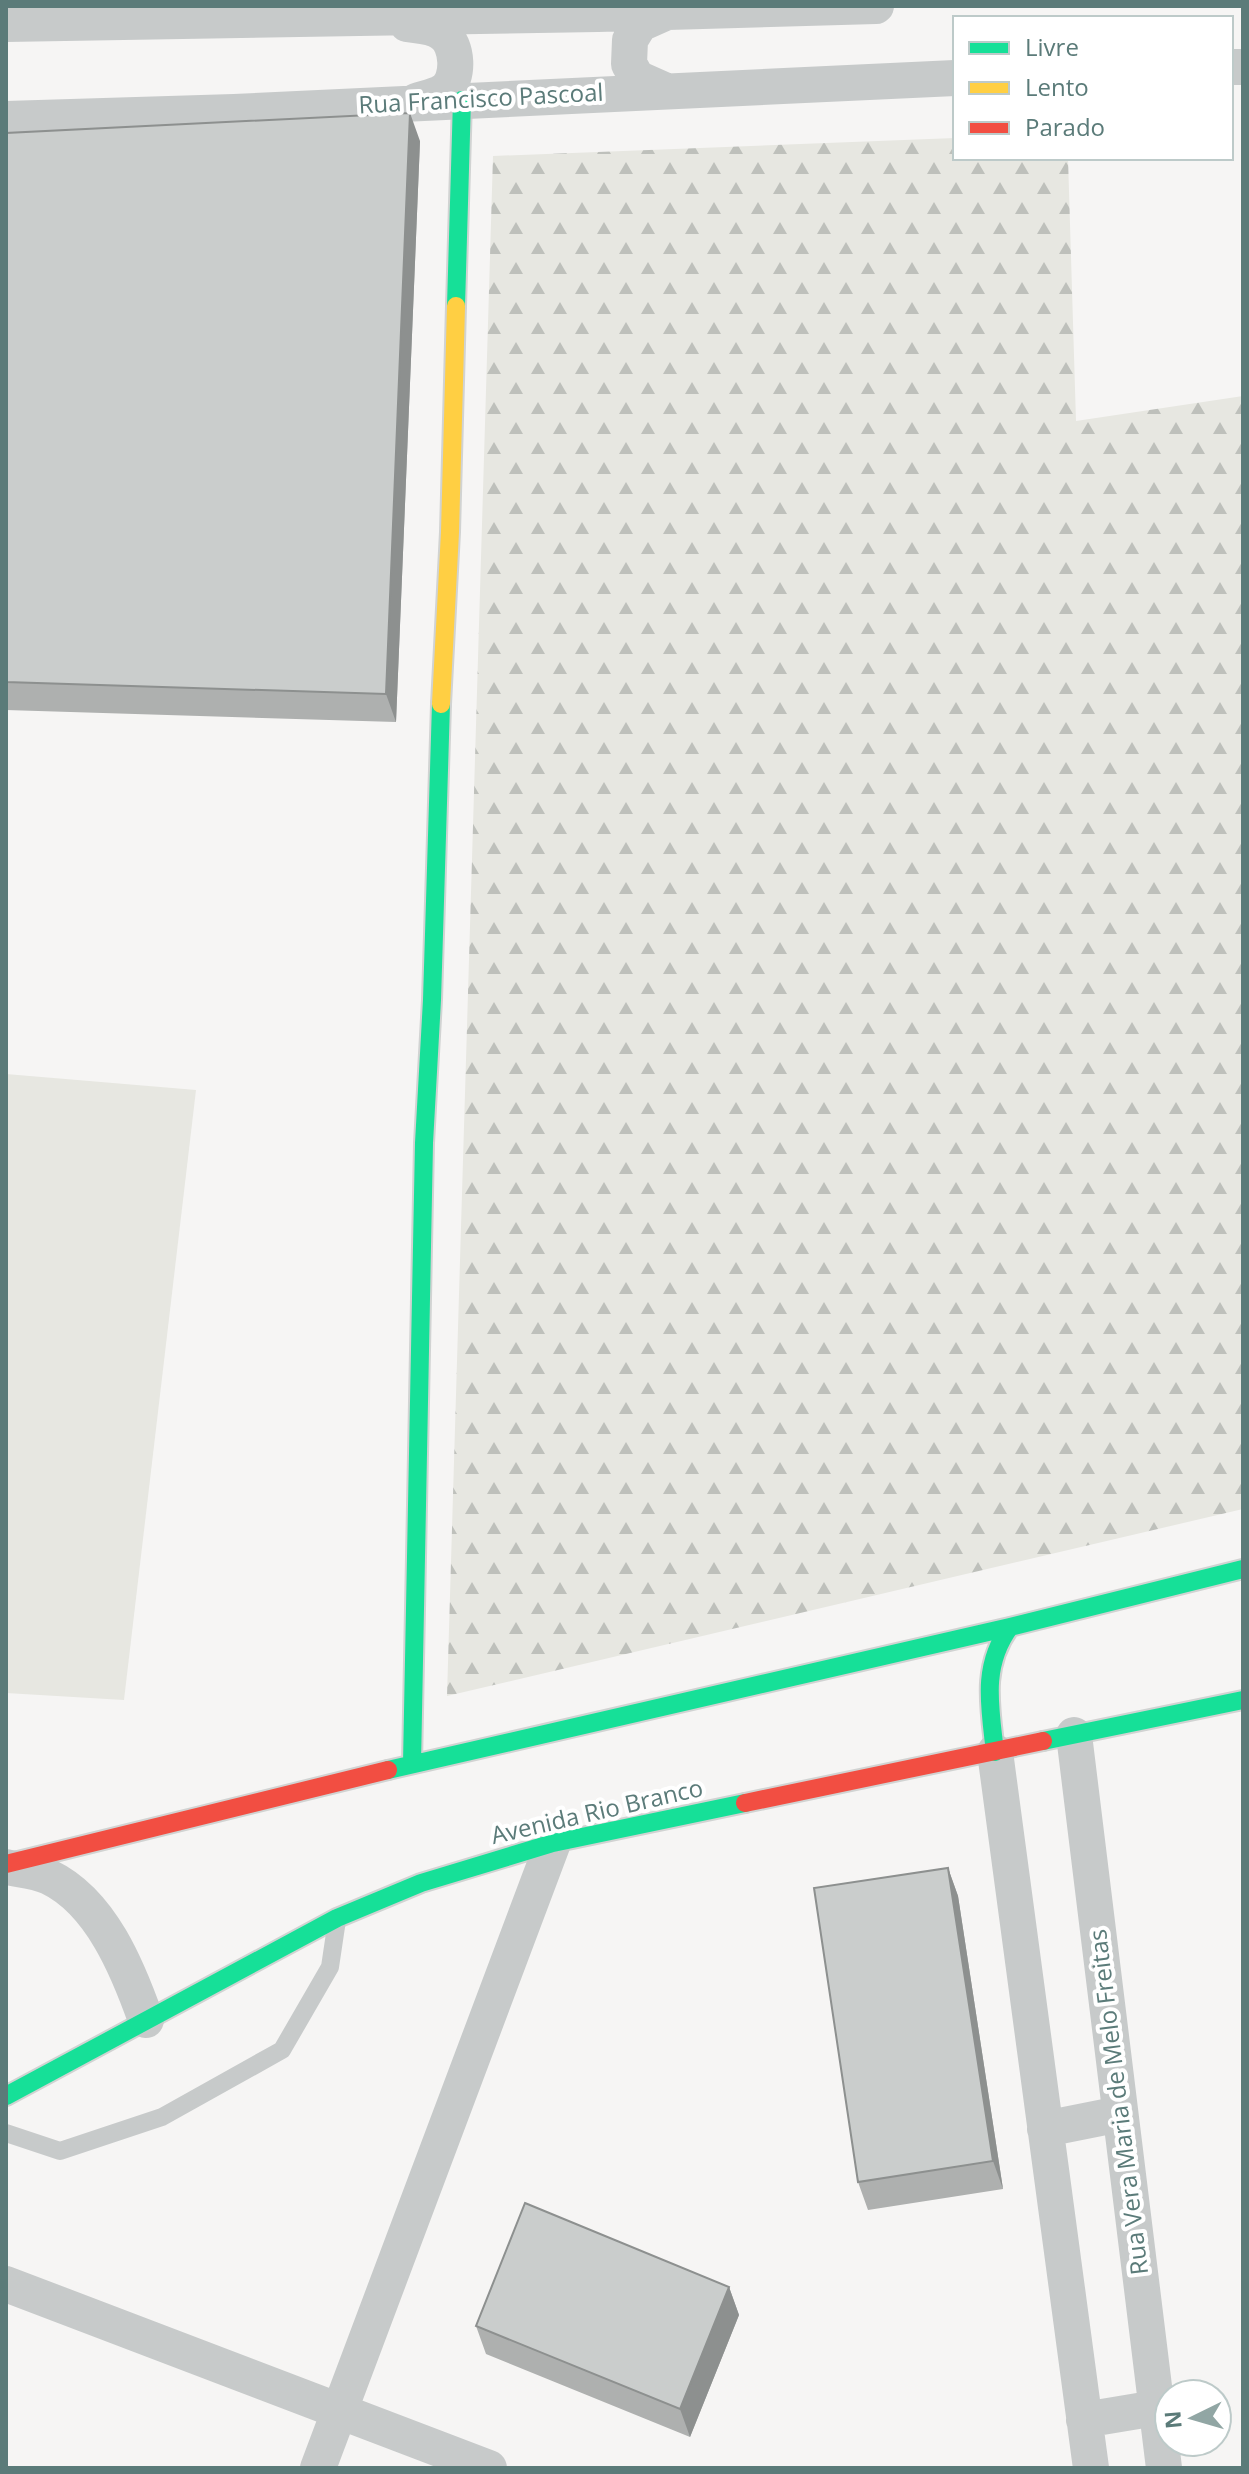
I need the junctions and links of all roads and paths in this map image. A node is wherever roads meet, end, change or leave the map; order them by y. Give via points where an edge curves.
1 (876, 6) edge
2 (598, 10) edge
3 (667, 12) junction
4 (375, 17) junction
5 (6, 24) edge
6 (953, 78) edge
7 (664, 90) junction
8 (462, 100) junction
9 (414, 102) junction
10 (6, 119) edge
11 (1243, 1569) edge
12 (1010, 1627) junction
13 (1243, 1700) edge
14 (1074, 1735) junction
15 (995, 1752) junction
16 (412, 1764) junction
17 (553, 1843) junction
18 (6, 1866) edge
19 (337, 1918) junction
20 (146, 2020) junction
21 (6, 2096) edge
22 (1120, 2114) junction
23 (1045, 2129) junction
24 (6, 2133) edge
25 (6, 2284) edge
26 (1153, 2384) edge
27 (1153, 2408) edge
28 (340, 2410) junction
29 (1084, 2420) junction
30 (318, 2468) edge
31 (489, 2468) edge
32 (1091, 2468) edge

1 - 3 street
2 - 3 street
2 - 4 street
3 - 7 street via 640,24 630,40 629,64 637,78
4 - 5 street
4 - 9 street via 436,29 453,48 454,80 445,91
6 - 7 street, Rua Francisco Pascoal
7 - 8 street, Rua Francisco Pascoal
8 - 9 street, Rua Francisco Pascoal
8 - 16 main road via 424,1143
9 - 10 street, Rua Francisco Pascoal via 234,120
11 - 12 main road
12 - 15 main road via 992,1659
12 - 16 main road
13 - 14 main road, Avenida Rio Branco
14 - 15 main road, Avenida Rio Branco
14 - 22 street, Rua Vera Maria de Melo Freitas
15 - 17 main road, Avenida Rio Branco
15 - 23 street
16 - 18 main road
17 - 19 main road, Avenida Rio Branco via 421,1883
17 - 28 street
18 - 20 street via 48,1877 85,1904 111,1940
19 - 20 main road, Avenida Rio Branco
19 - 24 lane via 330,1967 282,2050 162,2117 60,2151
20 - 21 main road, Avenida Rio Branco
22 - 23 street
22 - 26 street, Rua Vera Maria de Melo Freitas
23 - 29 street
25 - 28 street
27 - 29 street
28 - 30 street
28 - 31 street
29 - 32 street

